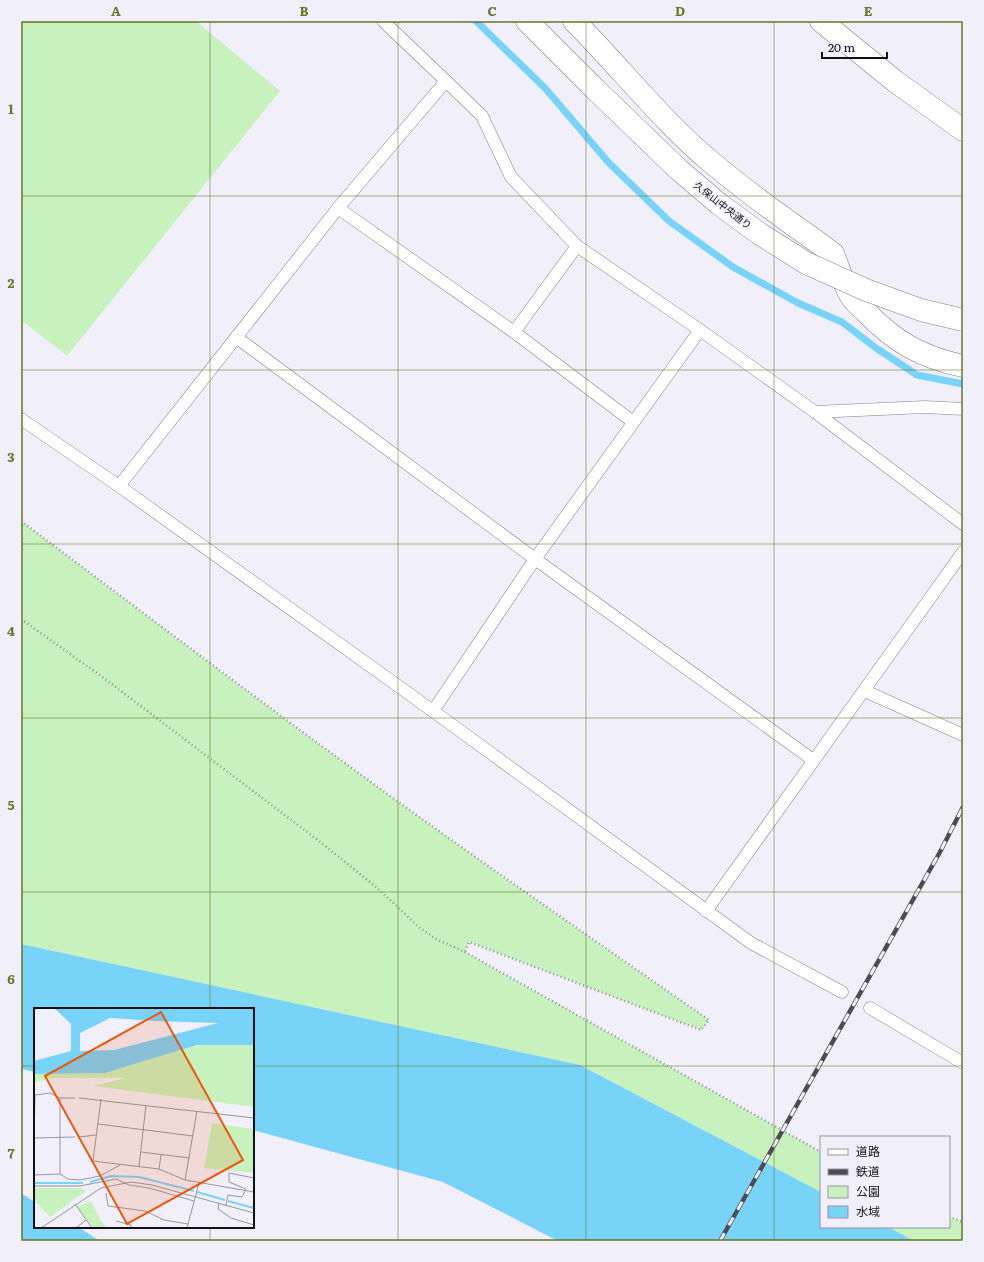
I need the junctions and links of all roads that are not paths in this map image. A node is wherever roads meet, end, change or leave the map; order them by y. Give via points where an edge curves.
1 (383, 21) edge
2 (527, 21) edge
3 (574, 21) edge
4 (821, 21) edge
5 (446, 81) junction
6 (963, 130) edge
7 (338, 208) junction
8 (577, 246) junction
9 (963, 320) edge
10 (700, 330) junction
11 (514, 332) junction
12 (236, 337) junction
13 (963, 366) edge
14 (963, 409) edge
15 (815, 412) junction
16 (21, 419) edge
17 (633, 422) junction
18 (119, 486) junction
19 (963, 524) edge
20 (963, 552) edge
21 (535, 559) junction
22 (865, 690) junction
23 (433, 710) junction
24 (963, 735) edge
25 (813, 760) junction
26 (706, 911) junction
27 (842, 992) dead end
28 (870, 1008) dead end
29 (963, 1063) edge

1 - 5 lane
2 - 9 street, 久保山中央通り, bridge via 678,169 718,204 760,234 806,263 866,290 921,310
3 - 13 street via 675,128 710,161 745,190 833,254 851,296 879,325 894,338 926,356
4 - 6 street via 896,82
5 - 7 lane
5 - 8 lane via 482,116 511,177
7 - 11 lane
7 - 12 lane
8 - 10 lane
8 - 11 lane
10 - 15 lane
10 - 17 lane
11 - 17 lane
12 - 18 lane
12 - 21 lane
14 - 15 lane via 925,407
15 - 19 lane
16 - 18 lane
17 - 21 lane
18 - 23 lane
20 - 22 lane
21 - 23 lane
21 - 25 lane
22 - 24 lane
22 - 25 lane
23 - 26 lane
25 - 26 lane
26 - 27 lane via 751,943
28 - 29 lane

